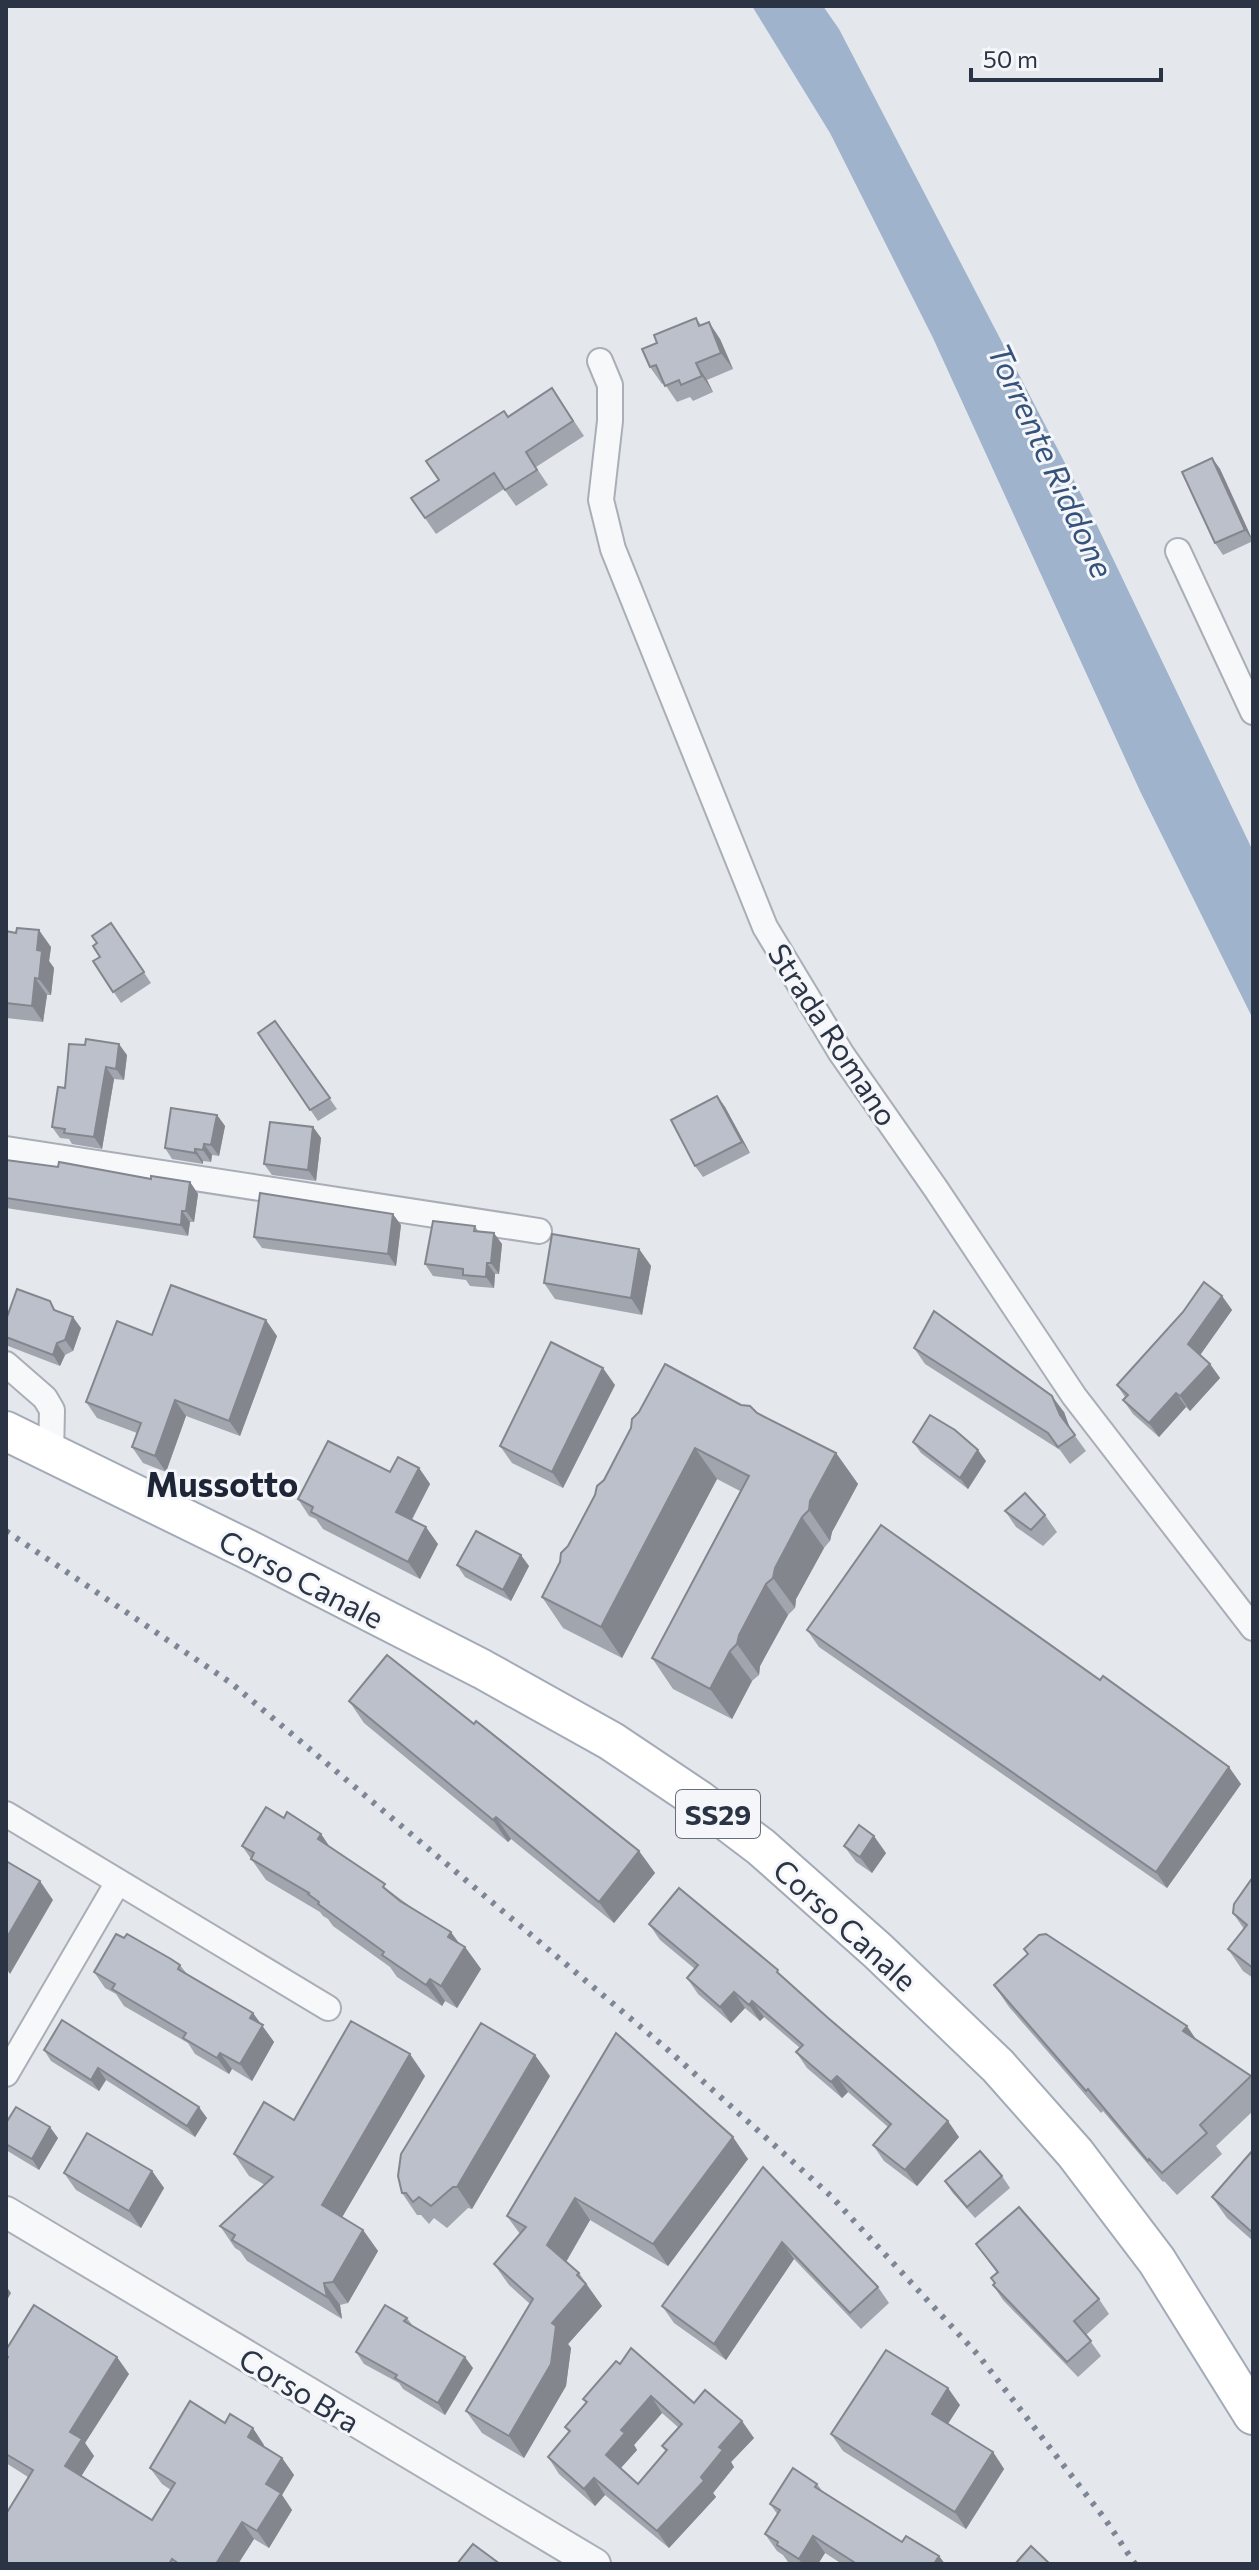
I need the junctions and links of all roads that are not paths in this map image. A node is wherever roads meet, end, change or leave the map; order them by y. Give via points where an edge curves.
1 (600, 361) dead end
2 (1178, 551) dead end
3 (1253, 712) edge
4 (6, 1149) edge
5 (539, 1231) dead end
6 (6, 1364) edge
7 (6, 1431) edge
8 (51, 1455) junction
9 (1253, 1628) edge
10 (6, 1814) edge
11 (118, 1882) junction
12 (328, 2008) dead end
13 (6, 2074) edge
14 (6, 2212) edge
15 (1253, 2415) edge
16 (595, 2564) edge

1 - 9 street, Strada Romano via 610,385 601,500 613,549 765,927 841,1053 1074,1396
2 - 3 street
4 - 5 street
6 - 8 street via 52,1410
7 - 8 main road, Corso Canale / SS29
8 - 15 main road, Corso Canale / SS29 via 521,1690 611,1741 761,1847 987,2055 1075,2153 1157,2261
10 - 11 street
11 - 12 street
11 - 13 street
14 - 16 street, Corso Bra

